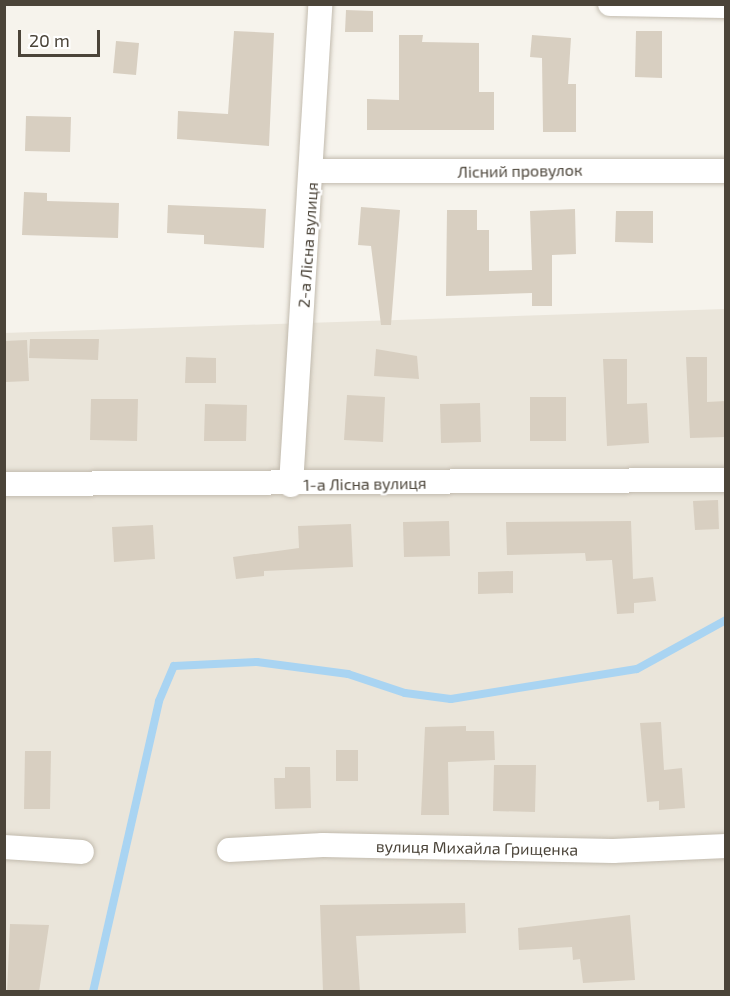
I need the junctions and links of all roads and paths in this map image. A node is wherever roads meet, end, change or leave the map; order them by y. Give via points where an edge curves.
1 (320, 4) edge
2 (610, 4) edge
3 (726, 6) edge
4 (314, 171) junction
5 (726, 171) edge
6 (726, 480) edge
7 (4, 484) edge
8 (291, 485) junction
9 (726, 846) edge
10 (4, 847) edge
11 (229, 850) dead end
12 (82, 852) dead end

1 - 4 street, 2-а Лісна вулиця
2 - 3 street
4 - 5 street, Лісний провулок
4 - 8 street, 2-а Лісна вулиця
6 - 8 street, 1-а Лісна вулиця
7 - 8 street, 1-а Лісна вулиця
9 - 11 street, вулиця Михайла Грищенка via 613,851 323,845
10 - 12 street

